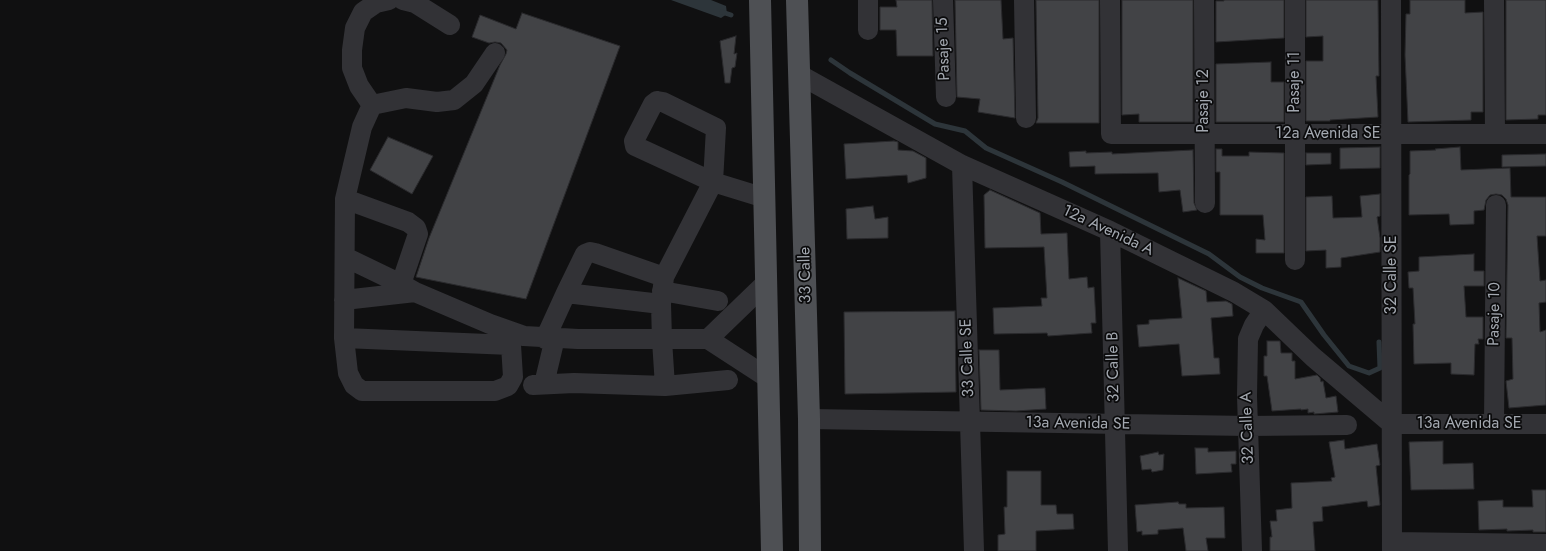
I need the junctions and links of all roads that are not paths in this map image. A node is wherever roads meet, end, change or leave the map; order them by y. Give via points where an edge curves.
1 (389, 0) edge
2 (403, 0) edge
3 (760, 0) edge
4 (797, 0) edge
5 (868, 0) edge
6 (943, 0) edge
7 (1024, 0) edge
8 (1110, 0) edge
9 (1204, 0) edge
10 (1295, 0) edge
11 (1391, 0) edge
12 (1494, 0) edge
13 (450, 24) dead end
14 (868, 30) dead end
15 (495, 53) dead end
16 (800, 75) junction
17 (946, 97) dead end
18 (372, 105) junction
19 (1026, 118) dead end
20 (1204, 134) junction
21 (1295, 134) junction
22 (1391, 134) junction
23 (1495, 134) junction
24 (1546, 134) edge
25 (962, 164) junction
26 (713, 182) junction
27 (765, 198) junction
28 (345, 199) junction
29 (1205, 203) dead end
30 (1496, 205) dead end
31 (1110, 231) junction
32 (345, 257) junction
33 (1295, 260) dead end
34 (766, 283) junction
35 (408, 288) junction
36 (662, 291) junction
37 (566, 293) junction
38 (344, 300) junction
39 (718, 301) dead end
40 (1264, 310) junction
41 (344, 338) junction
42 (509, 338) junction
43 (550, 338) junction
44 (708, 338) junction
45 (662, 340) junction
46 (768, 378) junction
47 (728, 380) dead end
48 (665, 386) junction
49 (809, 419) junction
50 (970, 422) junction
51 (1115, 424) junction
52 (1392, 424) junction
53 (1494, 424) junction
54 (1546, 424) edge
55 (1347, 425) dead end
56 (1248, 426) junction
57 (1546, 544) edge
58 (1392, 546) edge
59 (772, 551) edge
60 (810, 551) edge
61 (974, 551) edge
62 (1118, 551) edge
63 (1252, 551) edge

1 - 18 street via 376,3 363,12 355,28 352,68 359,86
2 - 13 street via 415,2
3 - 27 main road
4 - 16 main road, 33 Calle
5 - 14 street
6 - 17 street, Pasaje 15
7 - 19 street
8 - 20 street, 12a Avenida SE via 1111,134
9 - 20 street, Pasaje 12
10 - 21 street, Pasaje 11
11 - 22 street, 32 Calle SE
12 - 23 street
15 - 18 street via 474,84 454,100 437,102 406,98
16 - 25 street, 12a Avenida A
16 - 49 main road, 33 Calle
18 - 28 street via 362,127
20 - 21 street, 12a Avenida SE
20 - 29 street, Pasaje 12
21 - 22 street, 12a Avenida SE
21 - 33 street, Pasaje 11
22 - 23 street, 12a Avenida SE
22 - 52 street, 32 Calle SE
23 - 24 street, 12a Avenida SE
25 - 31 street, 12a Avenida A
25 - 50 street, 33 Calle SE
26 - 26 street via 635,146 634,141 657,101 716,128
26 - 27 street
26 - 36 street
27 - 34 main road
28 - 32 street
28 - 35 street via 408,222 416,228 418,234
30 - 53 street, Pasaje 10
31 - 40 street, 12a Avenida A via 1234,292
31 - 51 street, 32 Calle B
32 - 35 street
32 - 38 street
34 - 44 street
34 - 46 main road
35 - 38 street
35 - 42 street
36 - 37 street
36 - 37 street via 590,252 585,254
36 - 39 street
36 - 45 street
37 - 43 street
38 - 41 street
40 - 52 street, 12a Avenida A via 1313,358
40 - 56 street, 32 Calle A via 1248,339
41 - 42 street
41 - 42 street via 348,373 354,385 362,391 495,391 508,386 513,376
42 - 43 street
43 - 45 street
43 - 48 street via 538,385
44 - 45 street
44 - 46 street
45 - 48 street
46 - 59 main road
47 - 48 street
49 - 50 street, 13a Avenida SE
49 - 60 main road, 33 Calle
50 - 51 street, 13a Avenida SE
50 - 61 street, 33 Calle SE
51 - 56 street, 13a Avenida SE
51 - 62 street, 32 Calle B
52 - 53 street, 13a Avenida SE
52 - 58 street, 32 Calle SE
53 - 54 street, 13a Avenida SE
55 - 56 street, 13a Avenida SE
56 - 63 street, 32 Calle A
57 - 58 street

